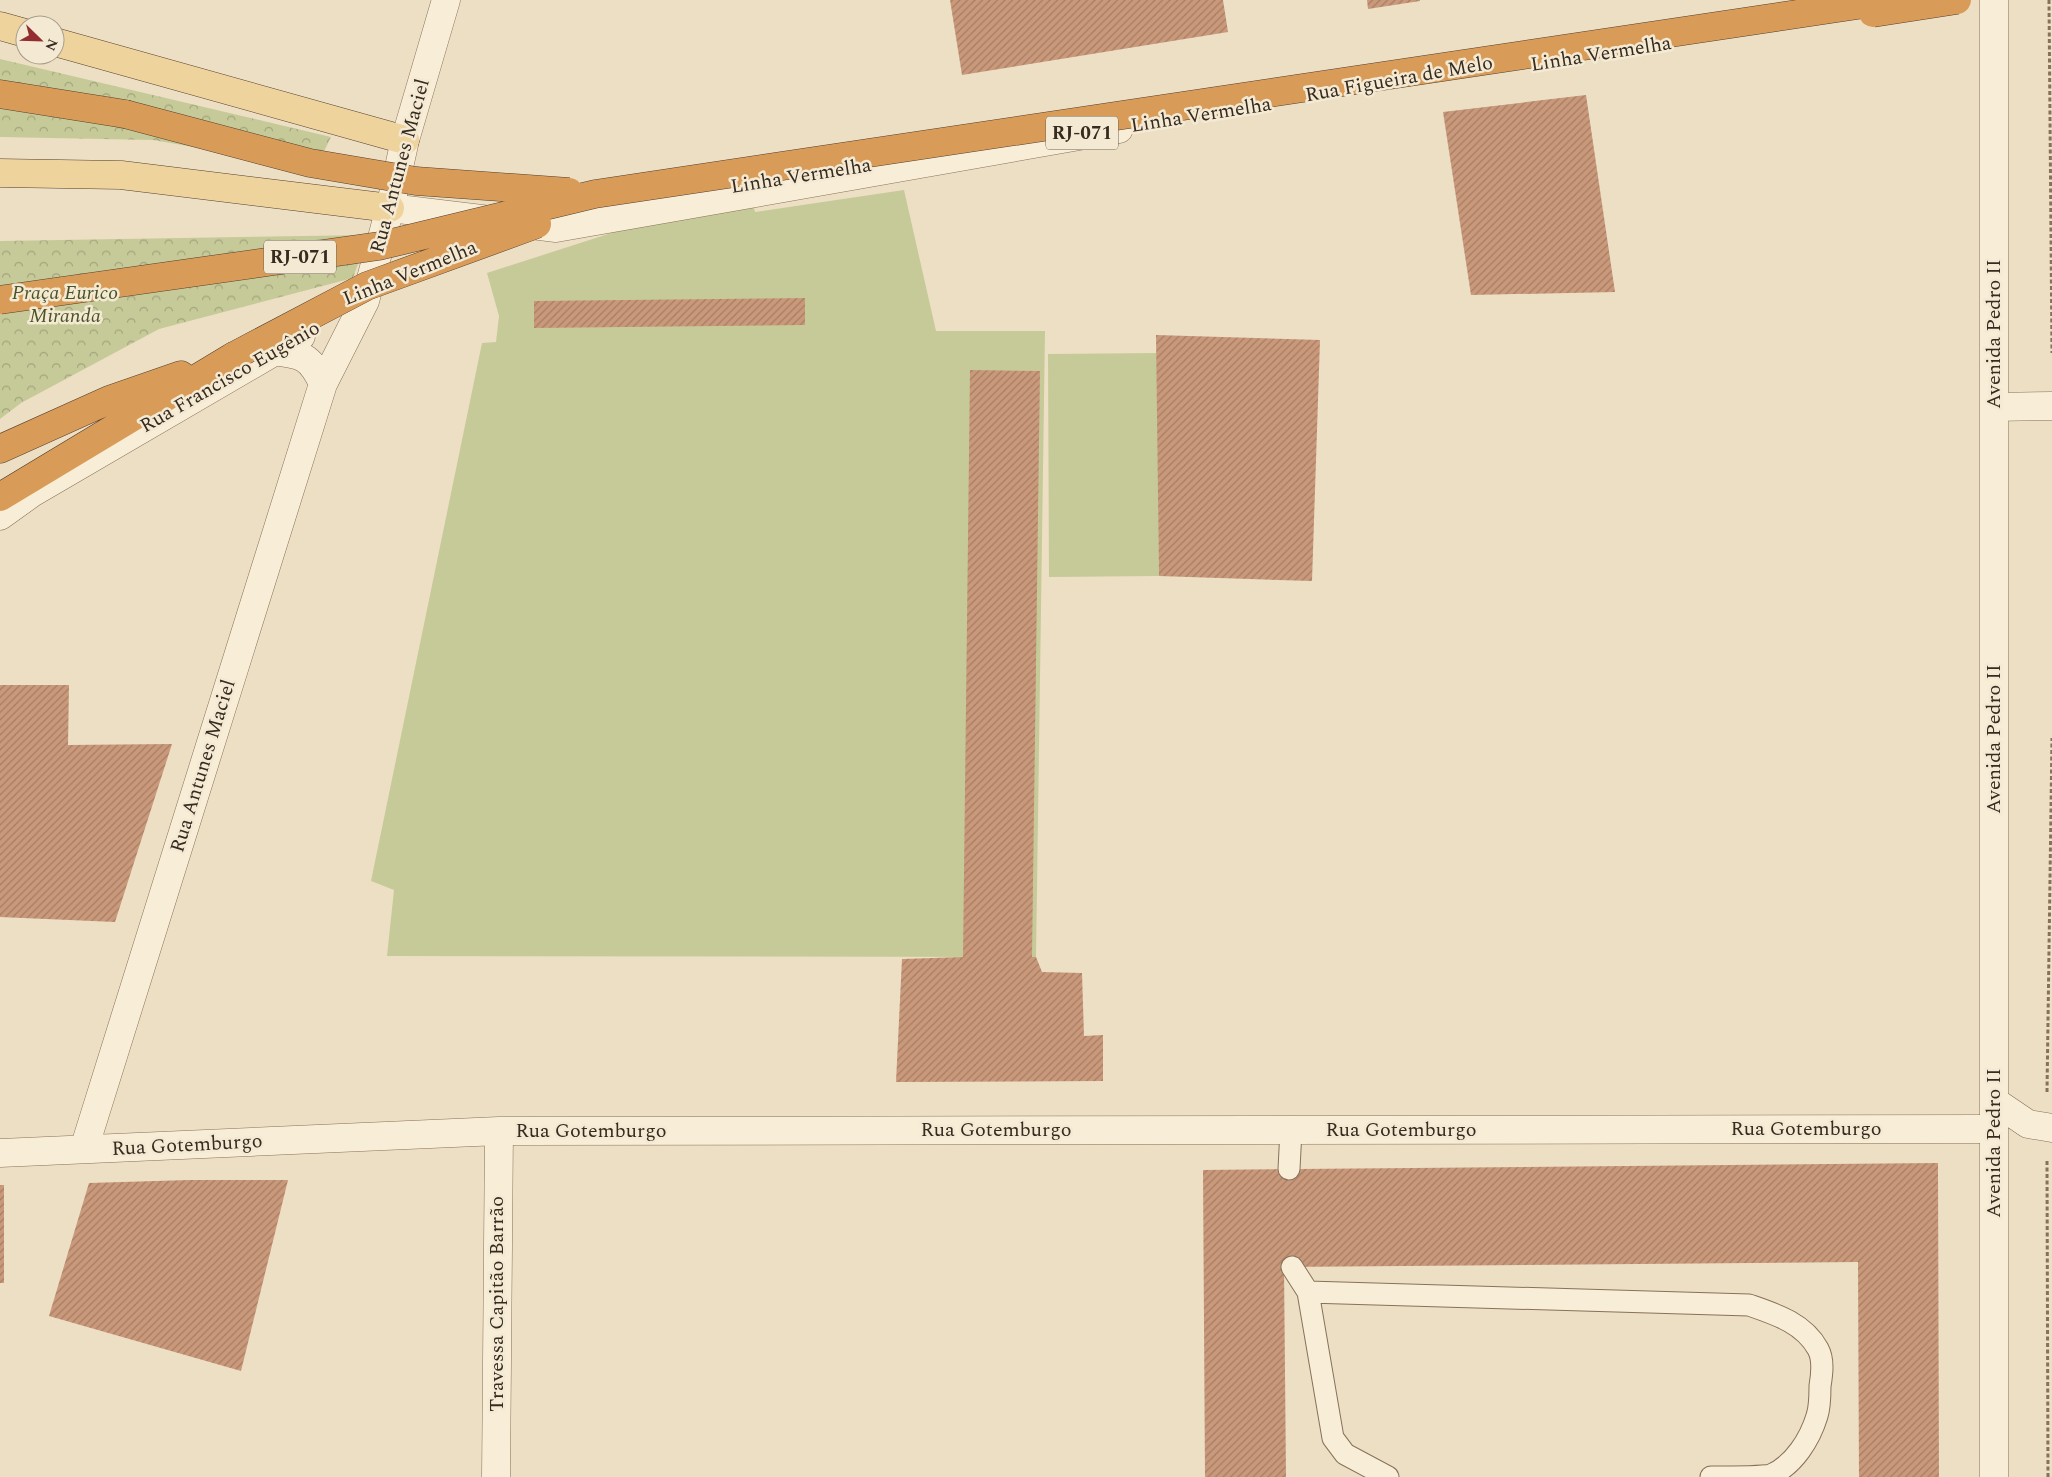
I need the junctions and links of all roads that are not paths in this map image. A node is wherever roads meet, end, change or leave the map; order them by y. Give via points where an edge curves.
1 (446, 0) edge
2 (1845, 0) edge
3 (1891, 0) edge
4 (1957, 0) edge
5 (1994, 0) edge
6 (0, 26) edge
7 (15, 30) edge
8 (65, 45) edge
9 (0, 94) edge
10 (405, 140) junction
11 (0, 173) edge
12 (595, 194) junction
13 (390, 208) junction
14 (556, 228) junction
15 (0, 300) edge
16 (365, 301) junction
17 (273, 351) junction
18 (234, 356) junction
19 (323, 384) junction
20 (2052, 406) edge
21 (1994, 407) junction
22 (0, 450) edge
23 (0, 497) edge
24 (0, 516) edge
25 (1994, 1101) junction
26 (2052, 1128) edge
27 (1993, 1129) junction
28 (1291, 1130) junction
29 (498, 1131) junction
30 (84, 1149) junction
31 (0, 1153) edge
32 (1289, 1169) dead end
33 (1292, 1267) dead end
34 (1308, 1292) junction
35 (496, 1477) edge
36 (1388, 1477) edge
37 (1711, 1477) edge
38 (1994, 1477) edge

1 - 10 street, Rua Antunes Maciel
2 - 14 street, Rua Figueira de Melo
3 - 12 highway, Linha Vermelha / RJ-071, bridge
4 - 18 highway, Linha Vermelha / RJ-071, bridge via 816,173 556,217 368,286
5 - 21 street, Avenida Pedro II
6 - 7 main road
8 - 10 main road
9 - 12 highway, bridge via 125,114 310,163 416,181
10 - 13 street, Rua Antunes Maciel
11 - 13 main road via 122,175
12 - 15 highway, RJ-071, bridge via 379,246
13 - 14 street, Rua Figueira de Melo
13 - 16 street, Rua Antunes Maciel
14 - 16 street, Rua Francisco Eugênio
16 - 17 street, Rua Francisco Eugênio
16 - 19 street, Rua Antunes Maciel
17 - 19 street via 295,353 310,361
17 - 24 street, Rua Francisco Eugênio via 32,493
18 - 22 highway, RJ-071 via 109,400
18 - 23 highway
19 - 30 street, Rua Antunes Maciel
20 - 21 street
21 - 25 street, Avenida Pedro II
25 - 26 street via 2028,1124
25 - 27 street, Avenida Pedro II
27 - 28 street, Rua Gotemburgo
27 - 38 street, Avenida Pedro II
28 - 29 street, Rua Gotemburgo
28 - 32 lane
29 - 30 street, Rua Gotemburgo
29 - 35 street, Travessa Capitão Barrão
30 - 31 street, Rua Gotemburgo
33 - 34 lane
34 - 36 lane via 1333,1438 1345,1454
34 - 37 lane via 1749,1305 1794,1323 1818,1350 1822,1368 1818,1415 1809,1436 1785,1467 1769,1476

